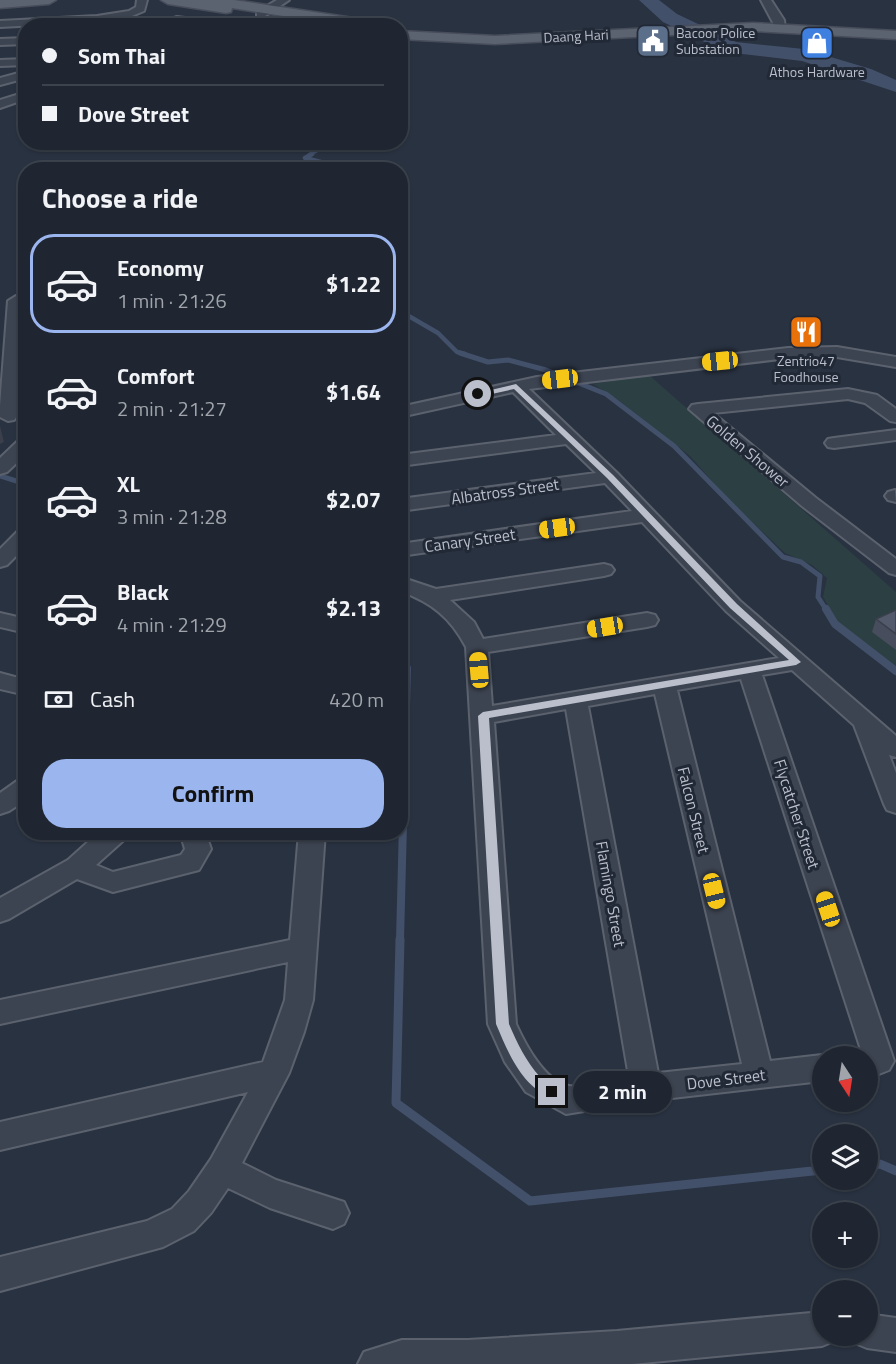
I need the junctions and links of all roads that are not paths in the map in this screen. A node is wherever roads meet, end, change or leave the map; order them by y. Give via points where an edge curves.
1 (142, 0) edge
2 (168, 0) edge
3 (208, 0) edge
4 (284, 0) edge
5 (766, 0) edge
6 (53, 3) edge
7 (0, 4) edge
8 (0, 10) edge
9 (265, 11) junction
10 (100, 18) edge
11 (298, 18) edge
12 (319, 18) edge
13 (766, 20) junction
14 (18, 23) edge
15 (0, 24) edge
16 (408, 28) edge
17 (669, 28) junction
18 (895, 33) edge
19 (408, 35) edge
20 (18, 41) edge
21 (0, 42) edge
22 (18, 62) edge
23 (0, 63) edge
24 (18, 76) edge
25 (0, 82) edge
26 (18, 99) edge
27 (0, 104) edge
28 (14, 301) edge
29 (894, 359) edge
30 (516, 386) junction
31 (408, 410) edge
32 (11, 416) edge
33 (896, 417) edge
34 (896, 435) edge
35 (570, 438) junction
36 (834, 443) dead end
37 (18, 451) edge
38 (408, 460) edge
39 (6, 462) edge
40 (610, 477) junction
41 (408, 504) edge
42 (647, 515) junction
43 (18, 542) edge
44 (408, 549) edge
45 (0, 561) edge
46 (895, 567) edge
47 (604, 570) dead end
48 (408, 586) edge
49 (434, 596) junction
50 (647, 620) dead end
51 (0, 621) edge
52 (18, 624) edge
53 (477, 648) junction
54 (796, 662) junction
55 (749, 669) junction
56 (0, 681) edge
57 (664, 684) junction
58 (18, 686) edge
59 (576, 701) junction
60 (483, 716) junction
61 (863, 719) junction
62 (896, 749) edge
63 (18, 793) edge
64 (896, 804) edge
65 (0, 806) edge
66 (107, 840) edge
67 (195, 840) edge
68 (311, 840) edge
69 (77, 867) junction
70 (0, 911) edge
71 (303, 948) junction
72 (0, 1012) edge
73 (880, 1063) edge
74 (812, 1069) edge
75 (274, 1073) junction
76 (759, 1075) junction
77 (646, 1088) junction
78 (0, 1136) edge
79 (222, 1169) junction
80 (333, 1213) dead end
81 (0, 1274) edge
82 (812, 1330) edge
83 (878, 1332) edge
84 (896, 1335) edge
85 (393, 1362) edge

1 - 10 street via 138,11
2 - 9 main road
3 - 9 main road
4 - 9 street
5 - 13 street
6 - 7 main road
6 - 8 street
9 - 11 main road
9 - 12 main road
13 - 17 main road, Daang Hari
13 - 18 main road, Daang Hari via 781,26
14 - 15 street
16 - 17 main road, Daang Hari via 506,34
17 - 19 main road, Daang Hari via 495,40
20 - 21 street
22 - 23 street
24 - 25 street
26 - 27 street
28 - 32 street
29 - 30 street via 837,352 788,353
30 - 31 street
30 - 35 street
33 - 46 street, Golden Shower via 871,399 856,394 698,409 809,502
34 - 36 street
35 - 38 street
35 - 40 street
37 - 39 street
40 - 41 street, Albatross Street
40 - 42 street
42 - 44 street, Canary Street
42 - 54 street via 733,606
43 - 45 street
47 - 49 street
48 - 49 street, Dove Street
49 - 53 street, Dove Street via 466,627
50 - 53 street
51 - 52 street
53 - 60 street, Dove Street
54 - 55 street
54 - 61 street
55 - 57 street
55 - 73 street, Flycatcher Street
56 - 58 street
57 - 59 street
57 - 76 street, Falcon Street
59 - 60 street
59 - 77 street, Flamingo Street
60 - 77 street, Dove Street via 502,1024 515,1053 537,1083 566,1100
61 - 62 street
61 - 64 street
63 - 65 street
66 - 69 street
67 - 69 street via 198,849 190,863 113,882
68 - 71 street
69 - 70 street
71 - 72 street
71 - 75 street via 298,1000
74 - 76 street, Dove Street
75 - 78 street
75 - 79 street
76 - 77 street, Dove Street
79 - 80 street via 270,1193
79 - 81 street via 183,1220 151,1236
82 - 85 street via 617,1348
83 - 84 street

